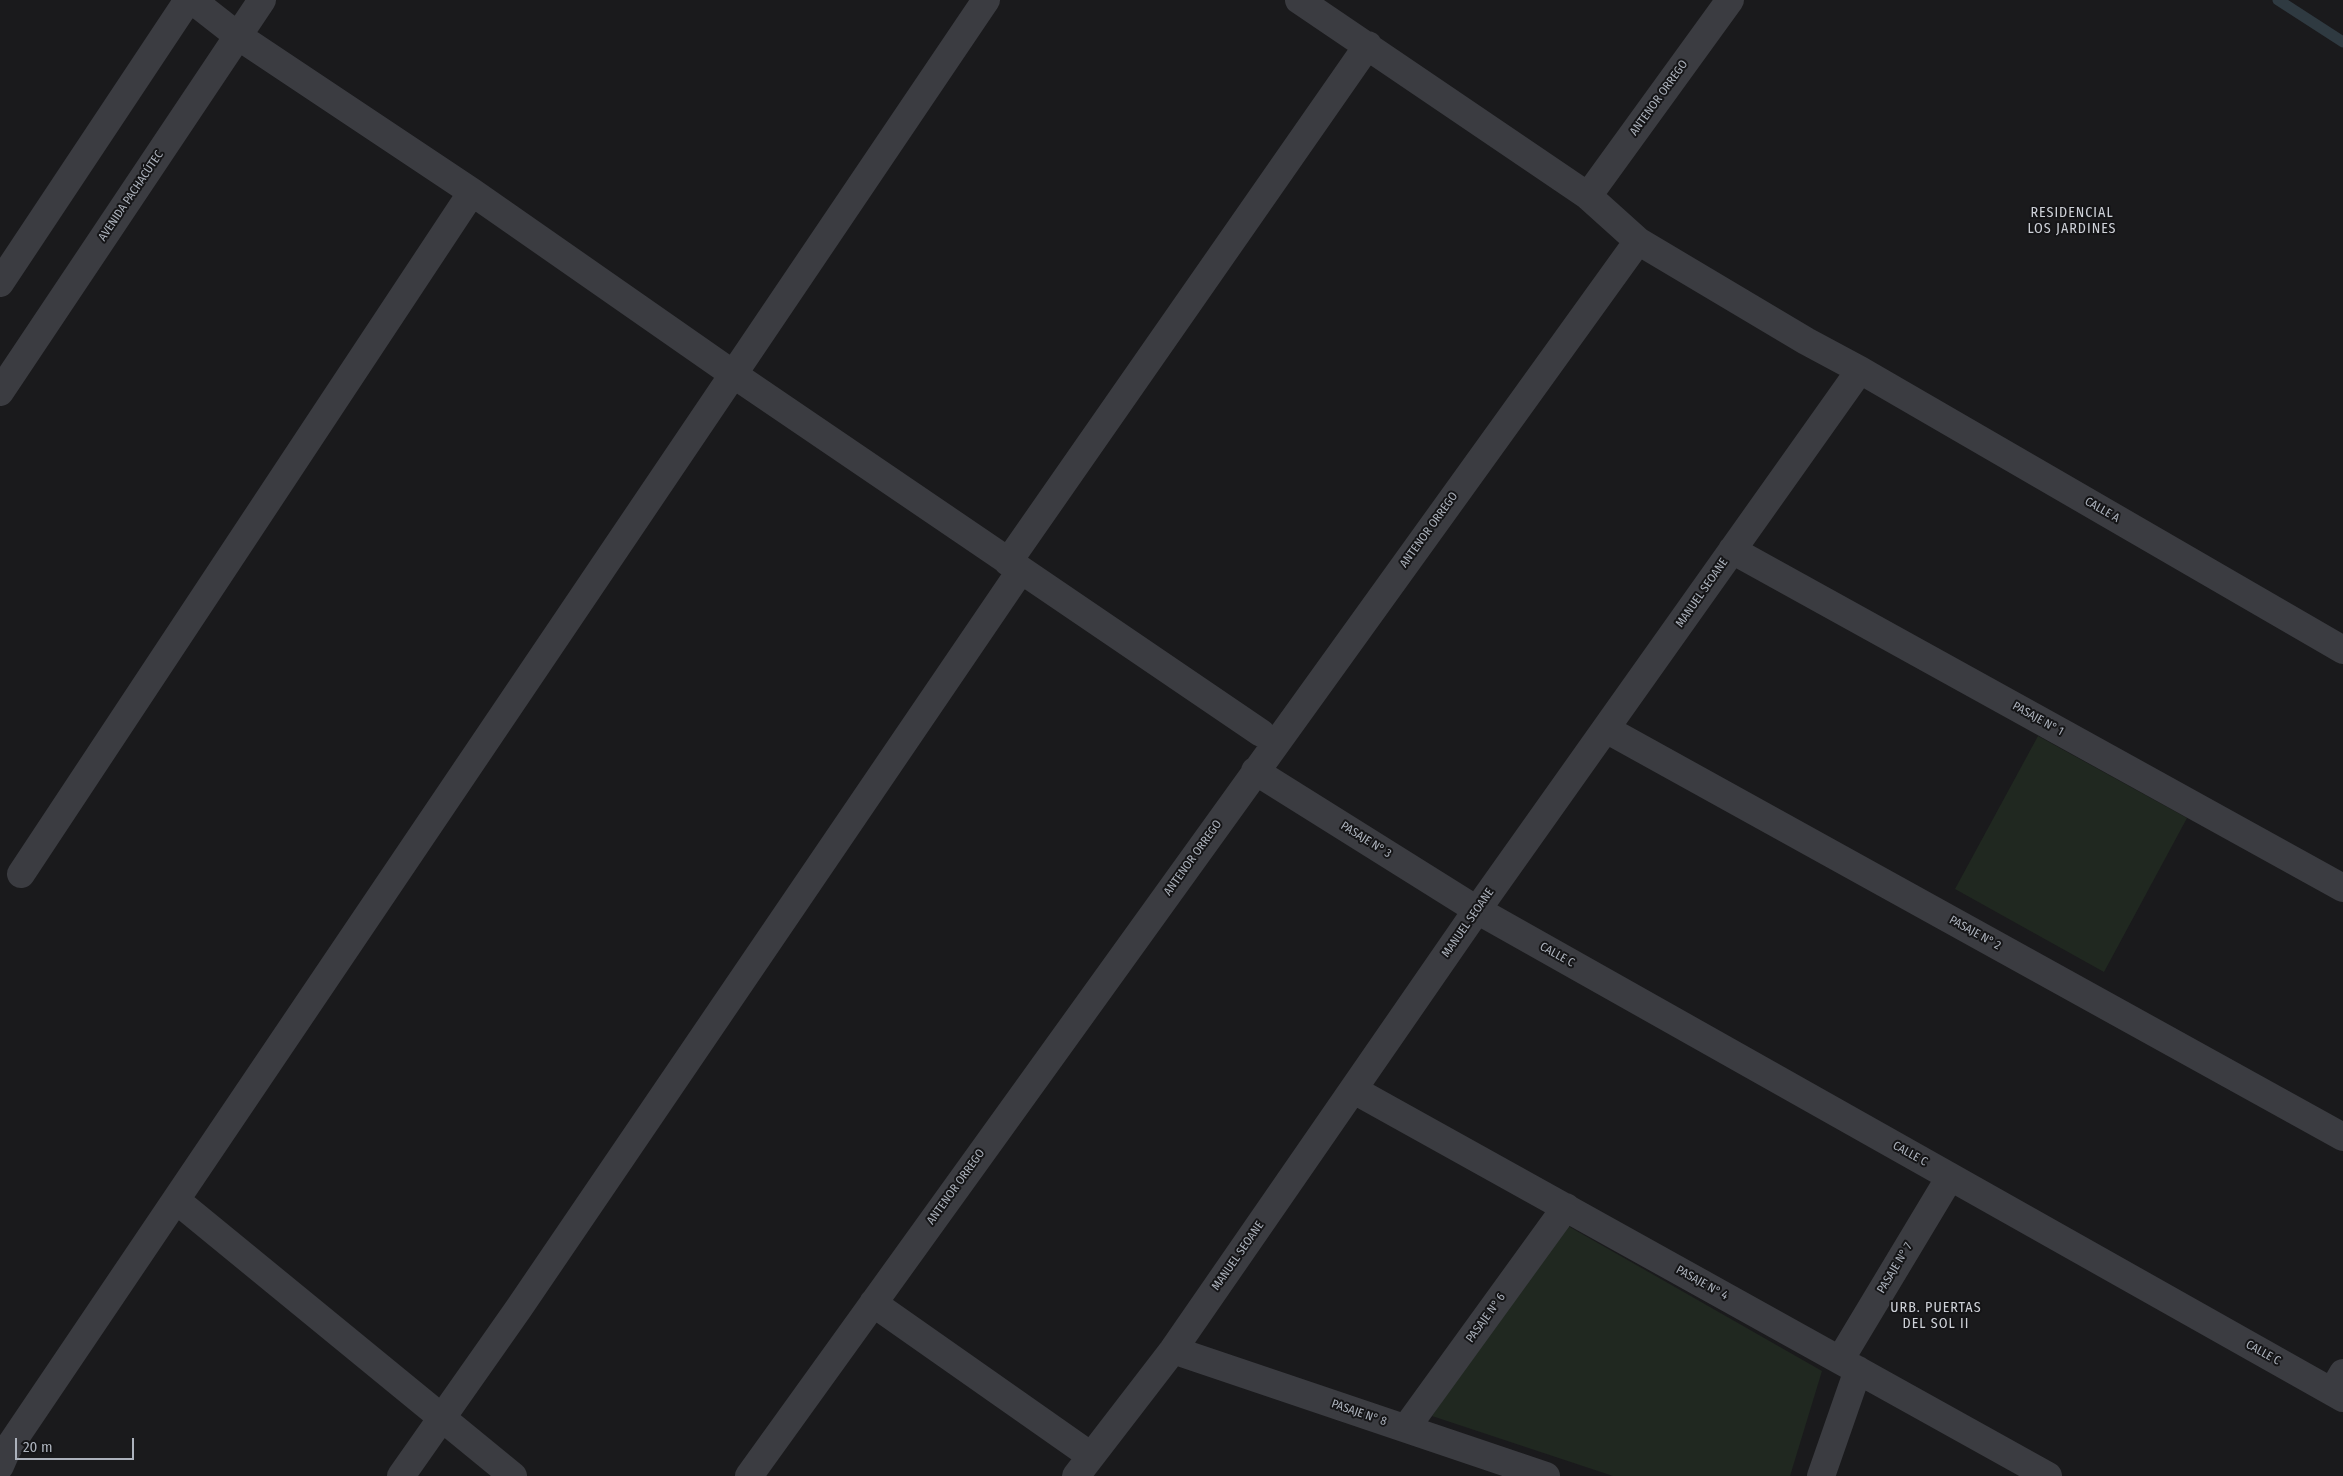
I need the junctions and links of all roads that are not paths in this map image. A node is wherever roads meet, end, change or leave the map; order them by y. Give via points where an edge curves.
1 (188, 0) edge
2 (192, 0) edge
3 (262, 0) edge
4 (986, 0) edge
5 (1299, 0) edge
6 (1730, 0) edge
7 (238, 36) junction
8 (1368, 45) junction
9 (472, 192) junction
10 (1588, 196) junction
11 (1638, 241) junction
12 (0, 283) edge
13 (1860, 370) junction
14 (733, 374) junction
15 (0, 392) edge
16 (1732, 550) junction
17 (1015, 566) junction
18 (2343, 650) edge
19 (1606, 729) junction
20 (1261, 733) dead end
21 (1255, 771) junction
22 (21, 874) dead end
23 (2343, 888) edge
24 (1477, 910) junction
25 (1354, 1090) junction
26 (2343, 1138) edge
27 (1950, 1177) junction
28 (176, 1200) junction
29 (1566, 1208) junction
30 (873, 1303) junction
31 (1173, 1350) junction
32 (1849, 1365) junction
33 (2339, 1388) edge
34 (442, 1418) junction
35 (1406, 1428) junction
36 (0, 1466) edge
37 (1084, 1466) edge
38 (401, 1476) edge
39 (513, 1476) edge
40 (748, 1476) edge
41 (1546, 1476) edge
42 (1821, 1476) edge
43 (2048, 1476) edge

1 - 12 street
2 - 7 street
3 - 7 street, AVENIDA PACHACÚTEC
4 - 14 street
5 - 8 street, CALLE A
6 - 10 street, ANTENOR ORREGO
7 - 9 street
7 - 15 street, AVENIDA PACHACÚTEC
8 - 10 street, CALLE A
8 - 17 street
9 - 14 street
9 - 22 street
10 - 11 street, CALLE A
11 - 13 street, CALLE A
11 - 21 street, ANTENOR ORREGO
13 - 16 street, MANUEL SEOANE
13 - 18 street, CALLE A
14 - 17 street
14 - 28 street
16 - 19 street, MANUEL SEOANE
16 - 23 street, PASAJE N° 1
17 - 20 street
17 - 34 street
19 - 24 street, MANUEL SEOANE
19 - 26 street, PASAJE N° 2
21 - 24 street, PASAJE N° 3
21 - 30 street, ANTENOR ORREGO
24 - 25 street, MANUEL SEOANE
24 - 27 street, CALLE C
25 - 29 street, PASAJE N° 4
25 - 31 street, MANUEL SEOANE
27 - 32 street, PASAJE N° 7
27 - 33 street, CALLE C
28 - 34 street
28 - 36 street via 7,1450
29 - 32 street, PASAJE N° 4
29 - 35 street, PASAJE N° 6
30 - 37 street
30 - 40 street, ANTENOR ORREGO
31 - 35 street, PASAJE N° 8
31 - 37 street, MANUEL SEOANE
32 - 42 street, PASAJE N° 7
32 - 43 street, PASAJE N° 4
34 - 38 street
34 - 39 street
35 - 41 street, PASAJE N° 8

